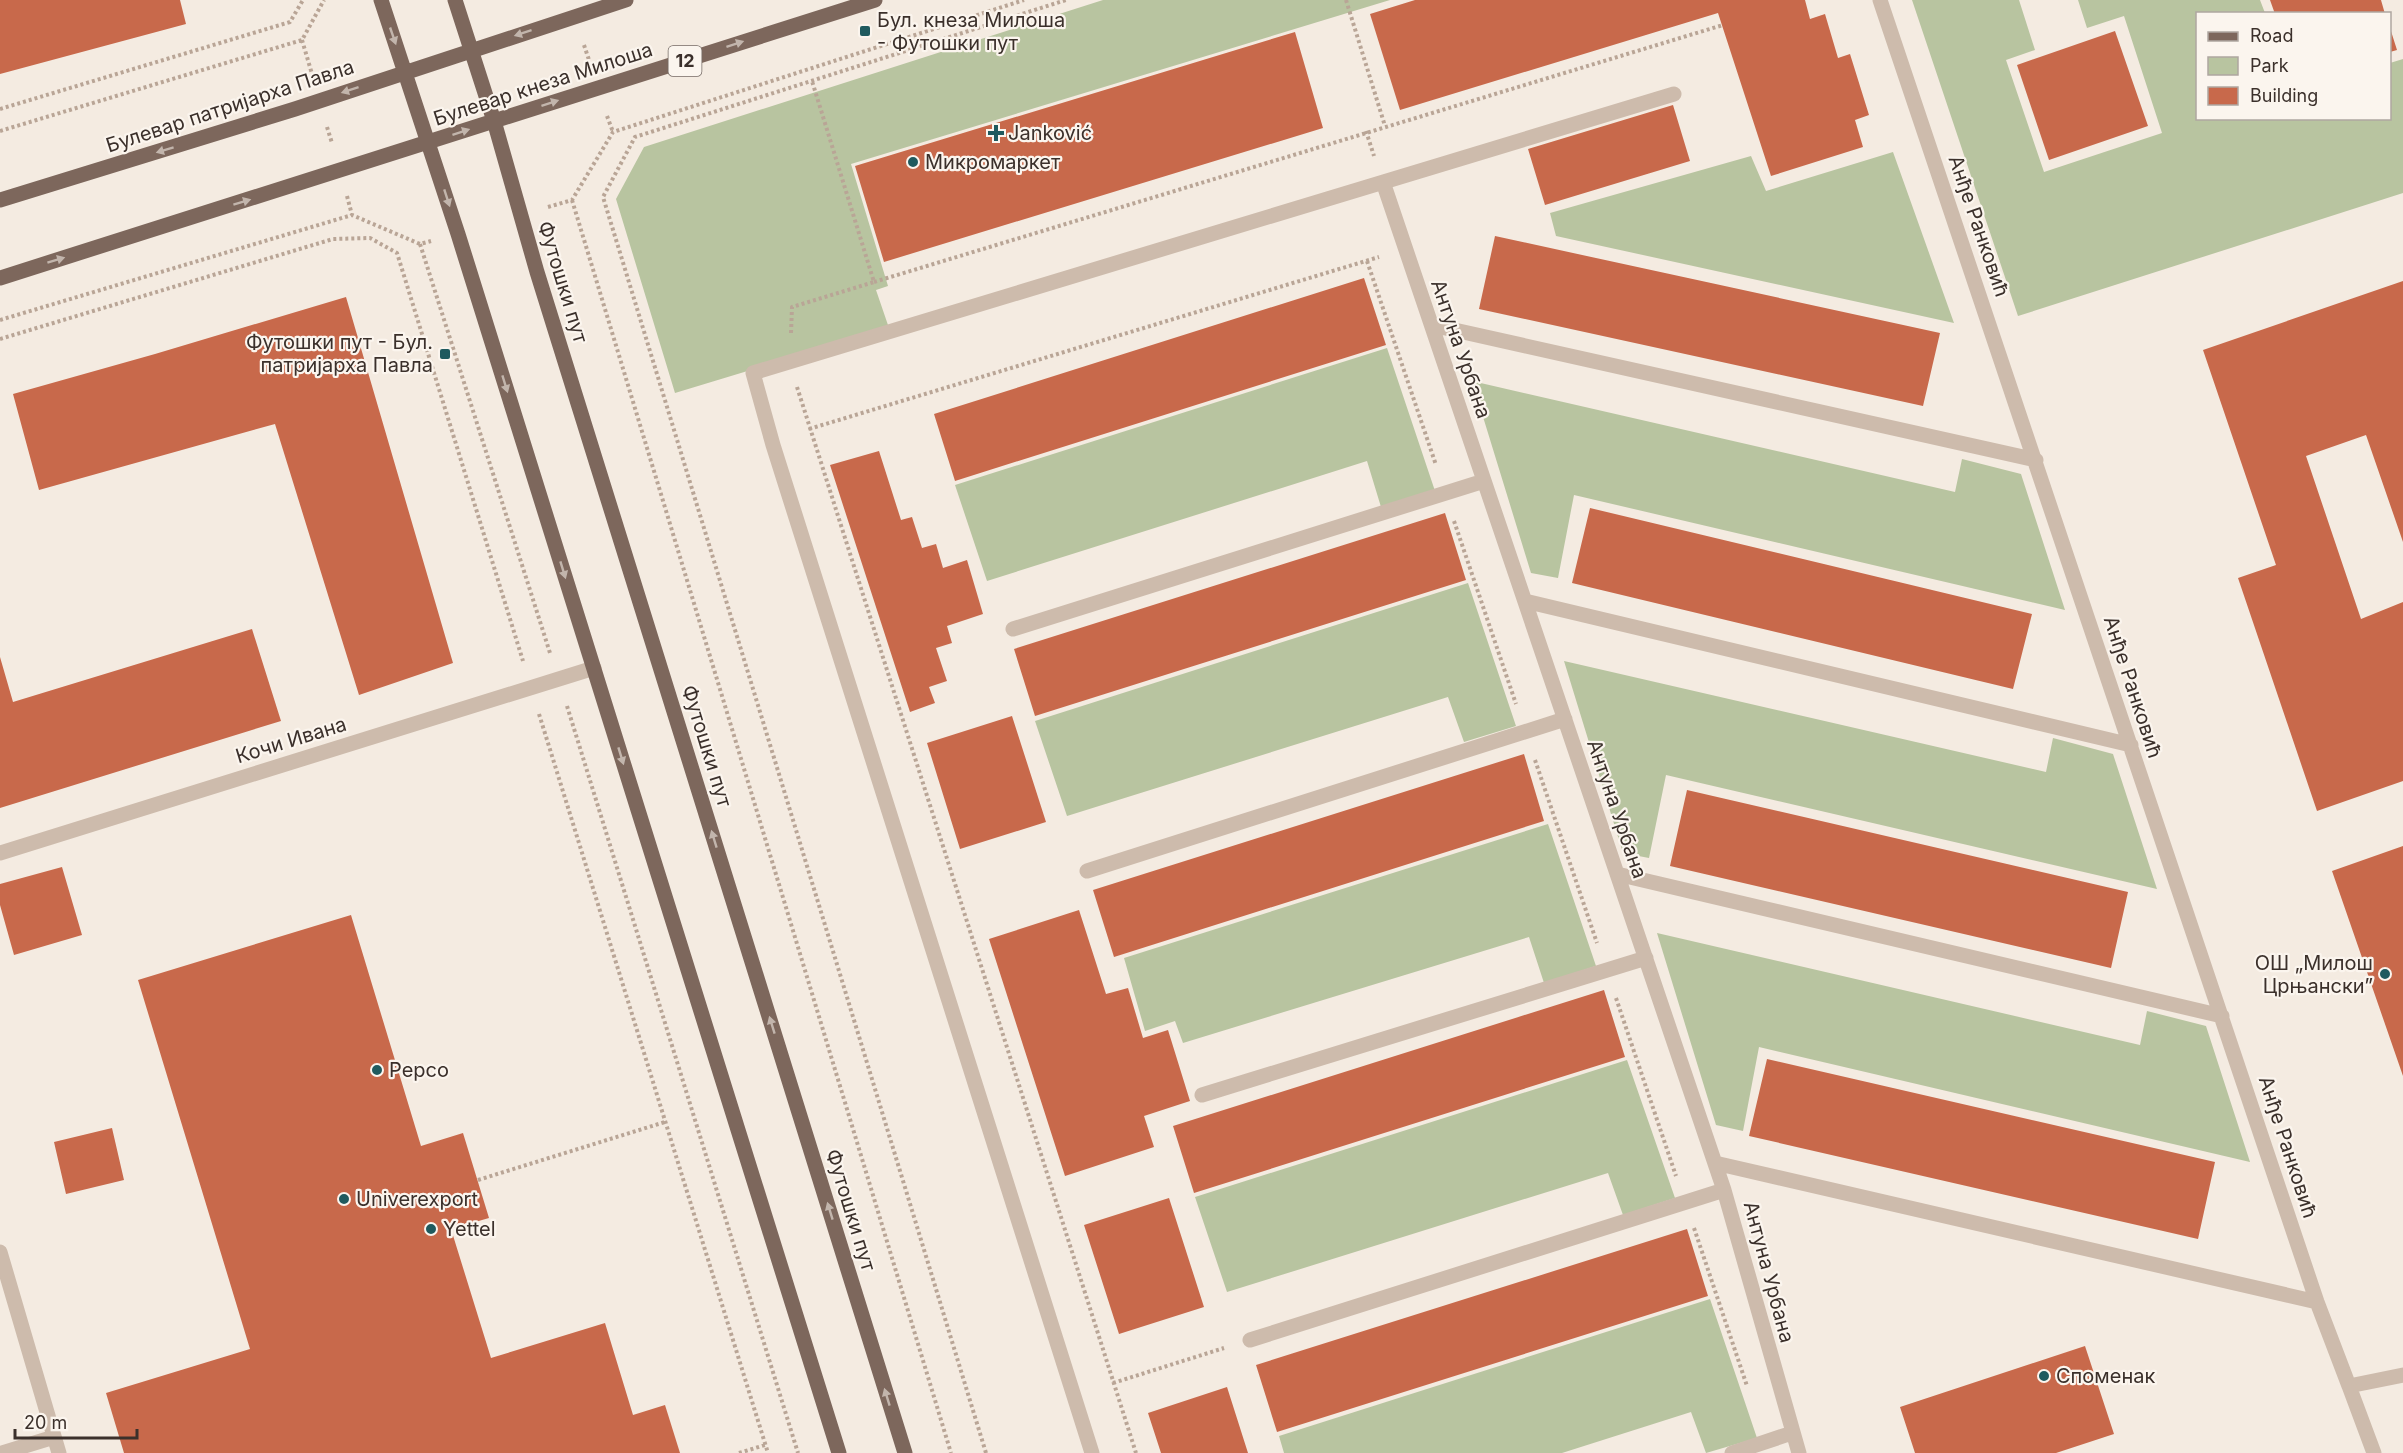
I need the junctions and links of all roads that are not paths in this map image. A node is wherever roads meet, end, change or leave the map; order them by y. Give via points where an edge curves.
1 (381, 0) edge
2 (456, 0) edge
3 (626, 0) edge
4 (875, 0) edge
5 (1880, 0) edge
6 (472, 50) junction
7 (406, 72) junction
8 (1674, 94) dead end
9 (494, 121) junction
10 (429, 142) junction
11 (1383, 182) junction
12 (0, 200) edge
13 (0, 278) edge
14 (1431, 325) junction
15 (2036, 460) junction
16 (1484, 481) junction
17 (1525, 601) junction
18 (1013, 629) dead end
19 (594, 668) junction
20 (1565, 719) junction
21 (2131, 745) junction
22 (0, 853) edge
23 (1087, 871) dead end
24 (1617, 874) junction
25 (1646, 958) junction
26 (2222, 1016) junction
27 (1203, 1095) dead end
28 (1715, 1163) junction
29 (1724, 1190) junction
30 (0, 1252) edge
31 (2317, 1302) junction
32 (1250, 1340) road end
33 (2403, 1375) edge
34 (2349, 1386) junction
35 (1792, 1433) junction
36 (54, 1437) junction
37 (2, 1453) edge
38 (59, 1453) edge
39 (839, 1453) edge
40 (905, 1453) edge
41 (1092, 1453) edge
42 (1732, 1453) edge
43 (1799, 1453) edge
44 (2374, 1453) edge

1 -> 7 main road
2 - 6 main road, Футошки пут
3 -> 6 main road
9 -> 4 main road, Булевар кнеза Милоша / 12
5 - 15 street, Анђе Ранковић
6 - 7 main road, Булевар патријарха Павла
6 - 9 main road, Футошки пут
7 - 10 main road
7 -> 12 main road, Булевар патријарха Павла
8 - 11 street
10 -> 9 main road, Булевар кнеза Милоша / 12
40 -> 9 main road, Футошки пут
13 -> 10 main road
10 -> 19 main road
11 - 14 street, Антуна Урбана
11 - 41 street via 753,373
14 - 15 street
14 - 16 street, Антуна Урбана
15 - 21 street, Анђе Ранковић
16 - 17 street, Антуна Урбана
16 - 18 street
17 - 20 street, Антуна Урбана
17 - 21 street
19 - 22 street, Кочи Ивана
19 -> 39 main road
20 - 23 street
20 - 24 street, Антуна Урбана
21 - 26 street, Анђе Ранковић
24 - 25 street, Антуна Урбана
24 - 26 street
25 - 27 street
25 - 28 street, Антуна Урбана
26 - 31 street, Анђе Ранковић
28 - 29 street, Антуна Урбана
28 - 31 street
29 - 32 street
29 - 35 street, Антуна Урбана
30 - 36 street
31 - 34 street, Анђе Ранковић
33 - 34 street
34 - 44 street, Анђе Ранковић
35 - 42 street
35 - 43 street, Антуна Урбана
36 - 37 street
36 - 38 street

